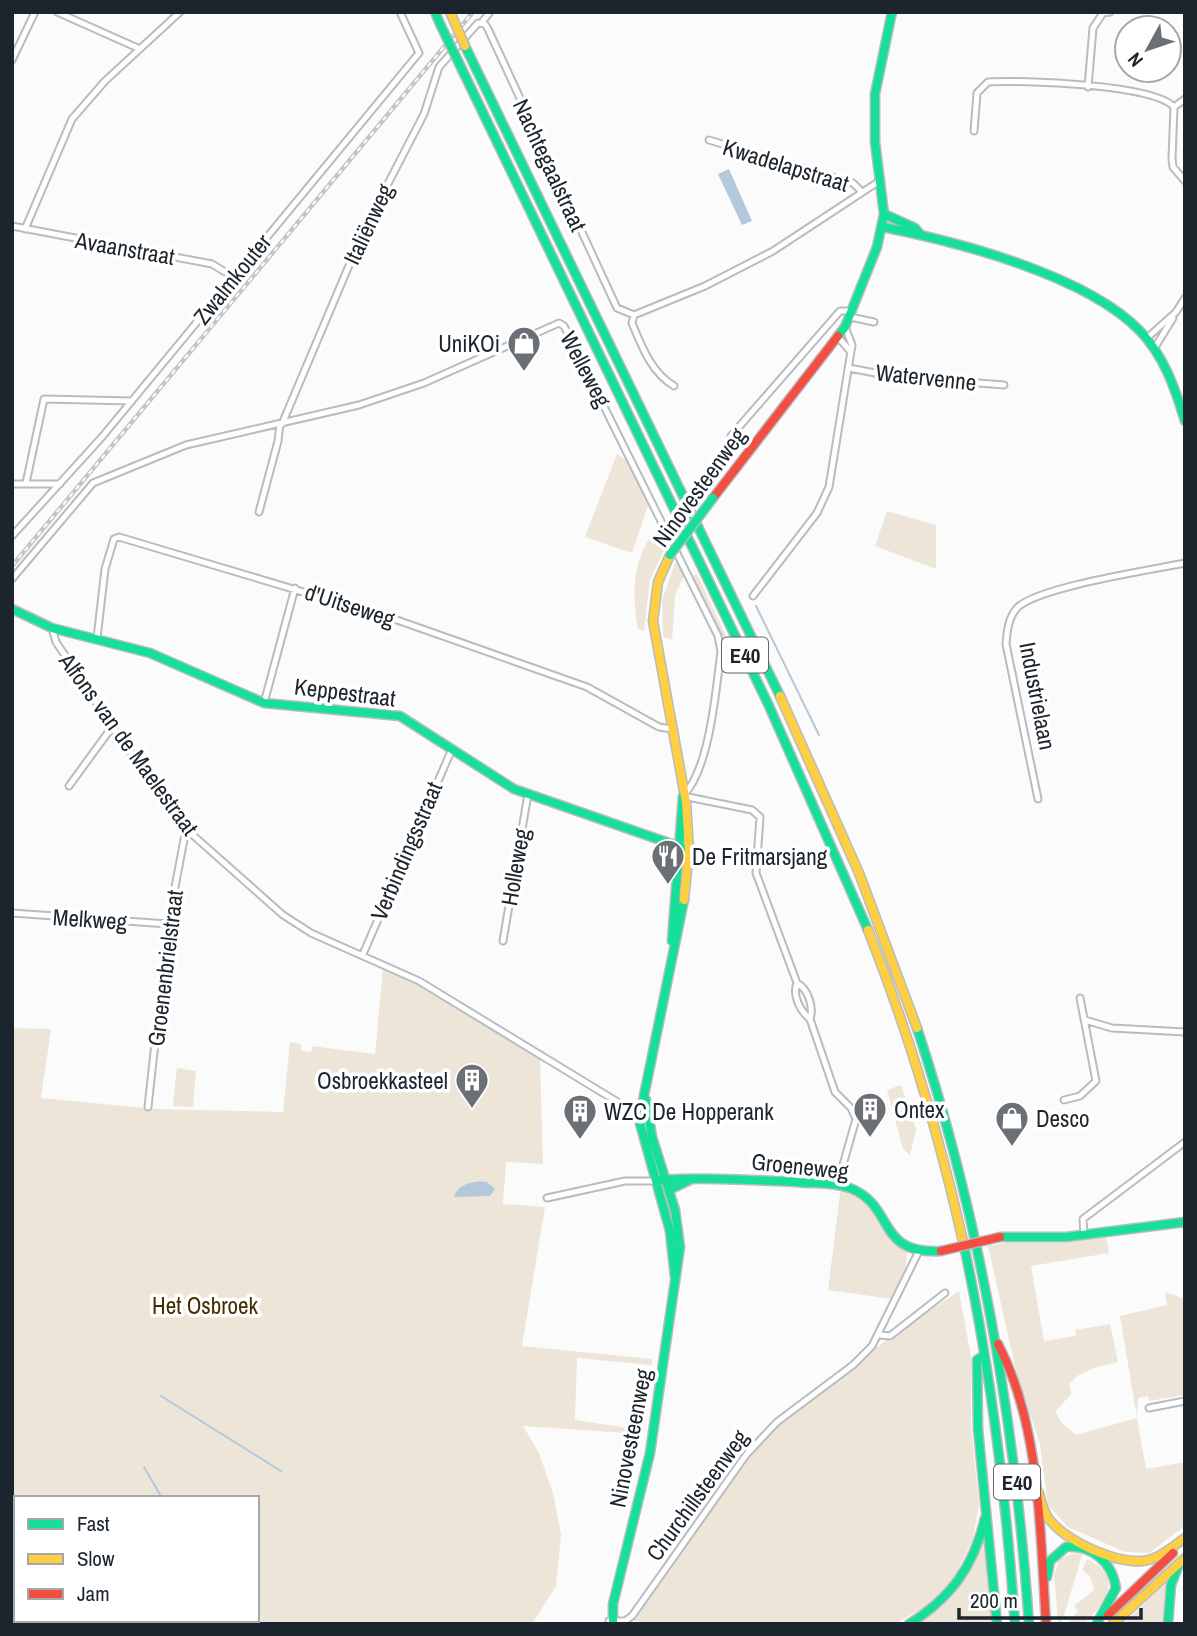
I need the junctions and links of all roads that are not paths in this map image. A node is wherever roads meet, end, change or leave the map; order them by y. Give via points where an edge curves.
1 (35, 12) edge
2 (57, 12) edge
3 (400, 12) edge
4 (435, 12) edge
5 (450, 12) edge
6 (490, 12) edge
7 (892, 12) edge
8 (1110, 12) edge
9 (178, 14) edge
10 (482, 22) junction
11 (139, 49) junction
12 (12, 60) edge
13 (1088, 87) junction
14 (1185, 99) edge
15 (1174, 107) junction
16 (974, 131) dead end
17 (709, 140) dead end
18 (881, 180) junction
19 (1185, 181) edge
20 (861, 191) junction
21 (884, 214) junction
22 (12, 226) edge
23 (883, 227) junction
24 (25, 229) junction
25 (920, 234) junction
26 (234, 278) junction
27 (1185, 298) edge
28 (1176, 312) junction
29 (851, 314) junction
30 (634, 315) junction
31 (874, 322) dead end
32 (845, 327) junction
33 (838, 337) junction
34 (1147, 338) junction
35 (1154, 349) junction
36 (851, 352) junction
37 (849, 368) junction
38 (1003, 385) dead end
39 (674, 386) dead end
40 (132, 401) junction
41 (1185, 421) edge
42 (281, 424) junction
43 (731, 436) dead end
44 (26, 483) junction
45 (12, 484) edge
46 (60, 484) junction
47 (259, 512) dead end
48 (12, 536) edge
49 (1185, 562) edge
50 (12, 579) edge
51 (295, 588) junction
52 (753, 596) dead end
53 (12, 609) edge
54 (52, 628) junction
55 (97, 638) junction
56 (264, 702) junction
57 (112, 727) junction
58 (672, 729) junction
59 (452, 749) junction
60 (69, 786) dead end
61 (528, 794) junction
62 (683, 796) junction
63 (1038, 800) dead end
64 (186, 829) junction
65 (685, 844) junction
66 (12, 914) edge
67 (167, 924) junction
68 (503, 941) dead end
69 (363, 954) junction
70 (797, 983) junction
71 (1080, 998) dead end
72 (810, 1019) junction
73 (1086, 1020) junction
74 (1185, 1032) edge
75 (646, 1083) junction
76 (1064, 1100) dead end
77 (148, 1107) dead end
78 (639, 1120) junction
79 (1185, 1142) edge
80 (692, 1179) junction
81 (665, 1180) junction
82 (654, 1181) junction
83 (837, 1186) junction
84 (669, 1190) junction
85 (547, 1198) dead end
86 (1185, 1222) edge
87 (1084, 1235) junction
88 (918, 1253) junction
89 (675, 1277) junction
90 (945, 1293) dead end
91 (880, 1335) junction
92 (996, 1341) junction
93 (984, 1354) junction
94 (1185, 1401) edge
95 (1149, 1408) dead end
96 (1032, 1479) junction
97 (987, 1500) junction
98 (1185, 1539) edge
99 (1182, 1561) edge
100 (1044, 1595) junction
101 (611, 1622) edge
102 (909, 1624) edge
103 (997, 1624) edge
104 (1014, 1624) edge
105 (1029, 1624) edge
106 (1046, 1624) edge
107 (1096, 1624) edge
108 (1113, 1624) edge
109 (1168, 1624) edge

1 - 12 street
2 - 11 street
3 - 26 street, Zwalmkouter via 419,53
4 - 93 main road, E40, bridge via 756,677 823,821 880,960 953,1201
5 - 92 main road, E40, bridge via 843,833 892,955 932,1074 966,1199
6 - 10 street
7 - 18 main road, Ninovesteenweg via 875,94
8 - 13 street via 1103,13 1093,28
9 - 11 street
10 - 30 street, Nachtegaalstraat via 617,308
10 - 42 street, Italiënweg via 439,67 424,114 363,230
11 - 24 street via 72,119
13 - 15 street via 1136,90
13 - 16 street via 983,83 977,93
14 - 15 street
15 - 19 street via 1173,167
17 - 20 street, Kwadelapstraat via 853,183
18 - 20 street
18 - 21 main road, Ninovesteenweg
20 - 30 street via 773,251
21 - 23 main road, Ninovesteenweg
21 - 25 main road
22 - 24 street, Avaanstraat
23 - 25 main road
23 - 29 main road, Ninovesteenweg
24 - 26 street, Avaanstraat via 212,264
25 - 34 main road via 1091,292
26 - 40 street, Zwalmkouter
27 - 28 street
28 - 34 street
28 - 35 street
29 - 31 street
29 - 32 main road, Ninovesteenweg
29 - 43 street, Ninovesteenweg via 840,311
30 - 39 street via 632,323 647,356 660,378
32 - 33 main road, Ninovesteenweg
32 - 36 street via 852,338
33 - 36 street
33 - 58 main road, Ninovesteenweg, bridge via 670,555 658,582 653,621
34 - 35 main road
35 - 41 main road via 1172,381
36 - 37 street
37 - 38 street, Watervenne
37 - 52 street via 829,487 817,513
40 - 44 street via 44,399
40 - 46 street, Zwalmkouter
42 - 47 street, Italiënweg
42 - 50 street, Welleweg via 186,445 93,483
42 - 62 street, Welleweg via 424,383 555,323 564,326 718,636 721,651 704,750 693,785
44 - 45 street
44 - 46 street
46 - 48 street, Zwalmkouter
49 - 63 street, Industrielaan via 1034,596 1013,614 1006,644
51 - 55 street, d'Uitseweg via 119,537 114,539 105,569
51 - 56 street
51 - 58 street, d'Uitseweg via 587,687 659,727
53 - 54 main road, Keppestraat
54 - 55 main road, Keppestraat
54 - 57 street, Alfons van de Maelestraat via 56,642
55 - 56 main road, Keppestraat via 150,653
56 - 59 main road, Keppestraat via 400,716
57 - 60 street
57 - 64 street, Alfons van de Maelestraat
58 - 62 main road, Ninovesteenweg
59 - 61 main road, Keppestraat
59 - 69 street, Verbindingsstraat
61 - 65 main road, Keppestraat via 661,841
61 - 68 street, Holleweg
62 - 65 main road, Ninovesteenweg
62 - 70 street via 752,810 760,817 756,873
64 - 67 street, Groenenbrielstraat
64 - 69 street, Alfons van de Maelestraat via 283,915 311,933
65 - 75 main road, Ninovesteenweg via 671,962
66 - 67 street, Melkweg
67 - 77 street, Groenenbrielstraat
69 - 78 street, Alfons van de Maelestraat via 453,1000
70 - 72 street via 799,1003
70 - 72 street via 805,990
71 - 73 street
72 - 83 street via 835,1092 856,1119
73 - 74 street via 1112,1028
73 - 76 street via 1096,1081 1080,1096
75 - 78 main road, Ninovesteenweg
75 - 81 main road, Ninovesteenweg via 649,1131
78 - 82 main road, Ninovesteenweg
79 - 87 street via 1083,1219
80 - 81 main road, Groeneweg
80 - 83 main road, Groeneweg
80 - 84 main road, Groeneweg
81 - 82 main road, Groeneweg
81 - 84 main road, Ninovesteenweg
82 - 84 main road
82 - 85 street via 625,1181
82 - 89 main road, Ninovesteenweg via 670,1231
83 - 88 main road, Groeneweg via 864,1195 897,1242
84 - 89 main road, Ninovesteenweg via 680,1237
86 - 87 main road
87 - 88 main road, bridge via 1000,1237
88 - 91 street, Churchillsteenweg
89 - 101 main road, Ninovesteenweg via 650,1454
90 - 91 street, Churchillsteenweg via 890,1336
91 - 101 street, Churchillsteenweg via 853,1364 754,1446 632,1616
92 - 96 main road via 1007,1356 1019,1399
92 - 105 main road, E40 via 1020,1509
93 - 97 main road via 977,1360 978,1429
93 - 104 main road, E40 via 995,1413
94 - 95 street
96 - 98 main road via 1043,1508 1058,1527 1112,1555 1144,1561
96 - 100 main road
97 - 102 main road via 979,1540 960,1581 939,1604
97 - 103 main road
98 - 107 main road
99 - 108 main road
99 - 109 main road via 1171,1586
100 - 106 main road
100 - 107 main road via 1048,1565 1056,1553 1071,1546 1094,1553 1116,1581 1114,1596

